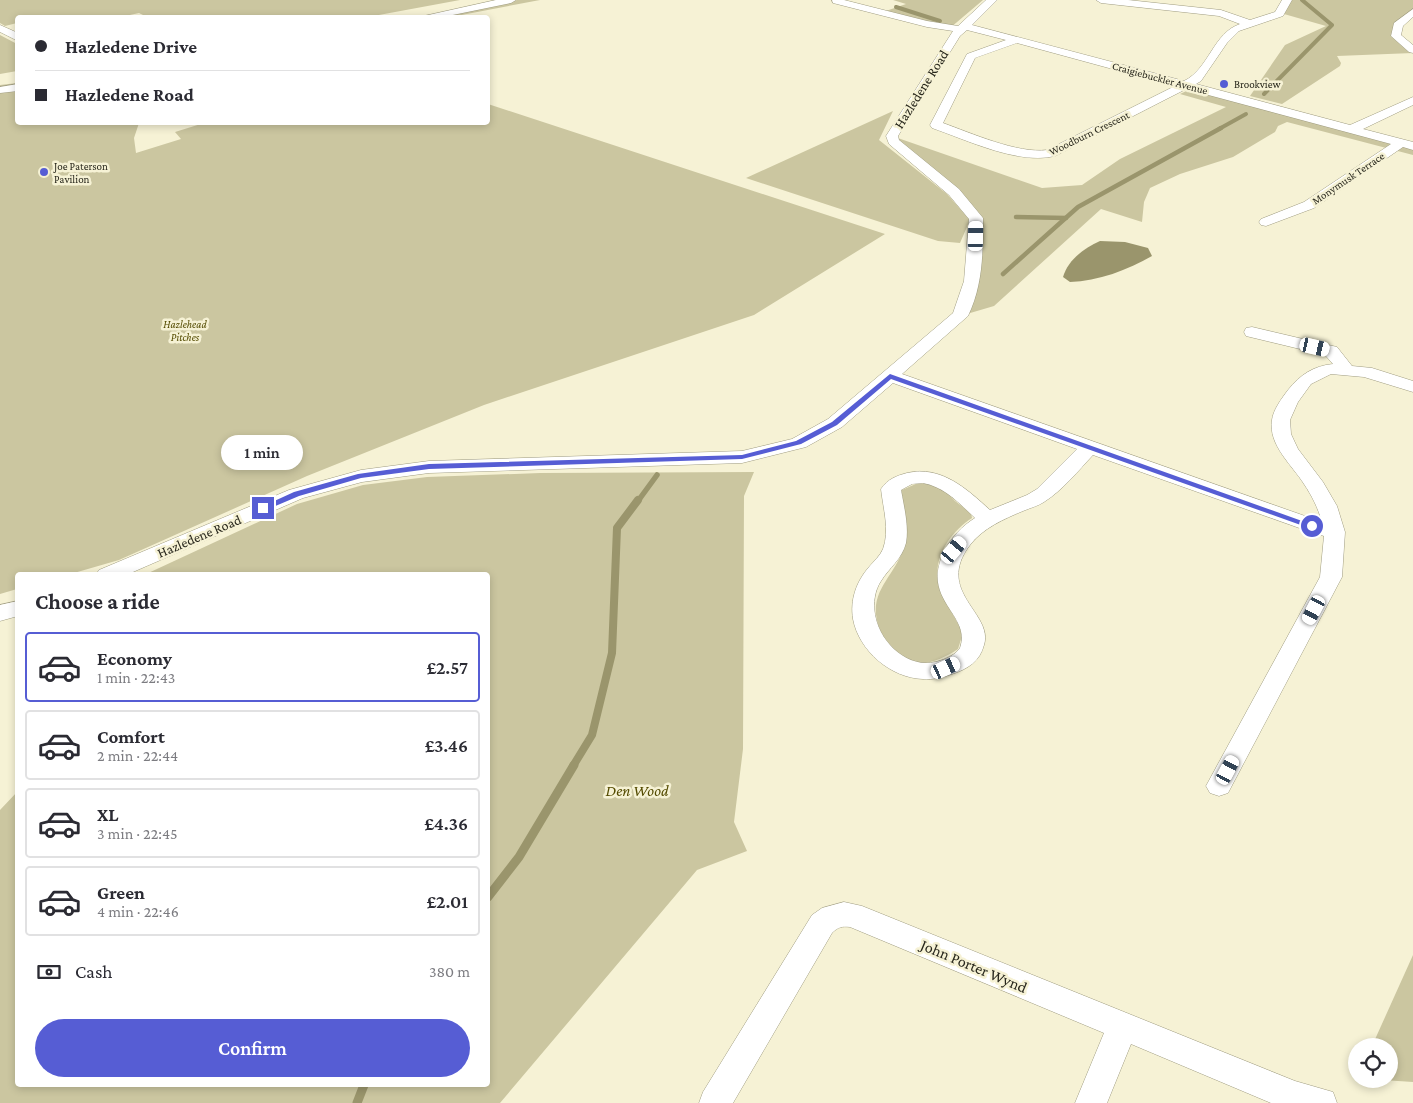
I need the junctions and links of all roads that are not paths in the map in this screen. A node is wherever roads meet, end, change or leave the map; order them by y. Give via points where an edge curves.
1 (511, 0) edge
2 (992, 0) edge
3 (1101, 0) edge
4 (1287, 0) edge
5 (836, 1) edge
6 (1149, 3) edge
7 (1413, 12) edge
8 (435, 15) edge
9 (1248, 23) junction
10 (0, 28) edge
11 (964, 28) junction
12 (15, 36) edge
13 (1016, 40) junction
14 (1413, 50) edge
15 (1186, 85) junction
16 (15, 88) edge
17 (0, 90) edge
18 (1413, 101) edge
19 (1352, 129) junction
20 (1407, 144) edge
21 (1266, 222) dead end
22 (1252, 332) dead end
23 (1338, 369) junction
24 (890, 376) junction
25 (1413, 387) edge
26 (1089, 447) junction
27 (987, 518) junction
28 (1335, 532) junction
29 (115, 572) edge
30 (15, 609) edge
31 (0, 613) edge
32 (1219, 786) dead end
33 (1122, 1027) junction
34 (715, 1103) edge
35 (1091, 1103) edge
36 (1321, 1103) edge

1 - 8 street
2 - 11 street, Hazledene Road
3 - 6 street
4 - 9 street via 1279,14
5 - 11 street, Craigiebuckler Avenue via 927,24
6 - 9 street via 1221,14
7 - 14 street via 1398,25 1396,36
9 - 15 street via 1234,29 1197,79
10 - 12 street
11 - 13 street, Craigiebuckler Avenue
11 - 24 street, Hazledene Road via 956,34 892,136 893,141 954,192 976,218 975,255 968,302 960,316
13 - 15 street, Craigiebuckler Avenue
13 - 15 street, Woodburn Crescent via 971,56 936,125 1019,153 1044,154
15 - 19 street, Craigiebuckler Avenue
16 - 17 street
18 - 19 street
19 - 20 street, Craigiebuckler Avenue
20 - 21 street, Monymusk Terrace via 1309,205
22 - 23 street via 1331,351
23 - 25 street via 1366,372
23 - 28 street via 1320,372 1305,380 1289,401 1281,420 1282,434 1289,450 1327,506
24 - 26 street
24 - 29 street, Hazledene Road via 835,423 799,443 742,457 429,467 361,476 296,494
26 - 27 street via 1067,472 1036,498
26 - 28 street
27 - 27 street via 971,530 954,550 948,572 951,596 971,626 974,639 969,655 946,668 929,671 910,669 892,661 876,646 867,630 864,613 868,583 893,551 896,526 891,489 906,479 941,480
28 - 32 street via 1331,576
30 - 31 street
33 - 34 street, John Porter Wynd via 852,915 835,915 822,924
33 - 35 street
33 - 36 street, John Porter Wynd via 1295,1098

